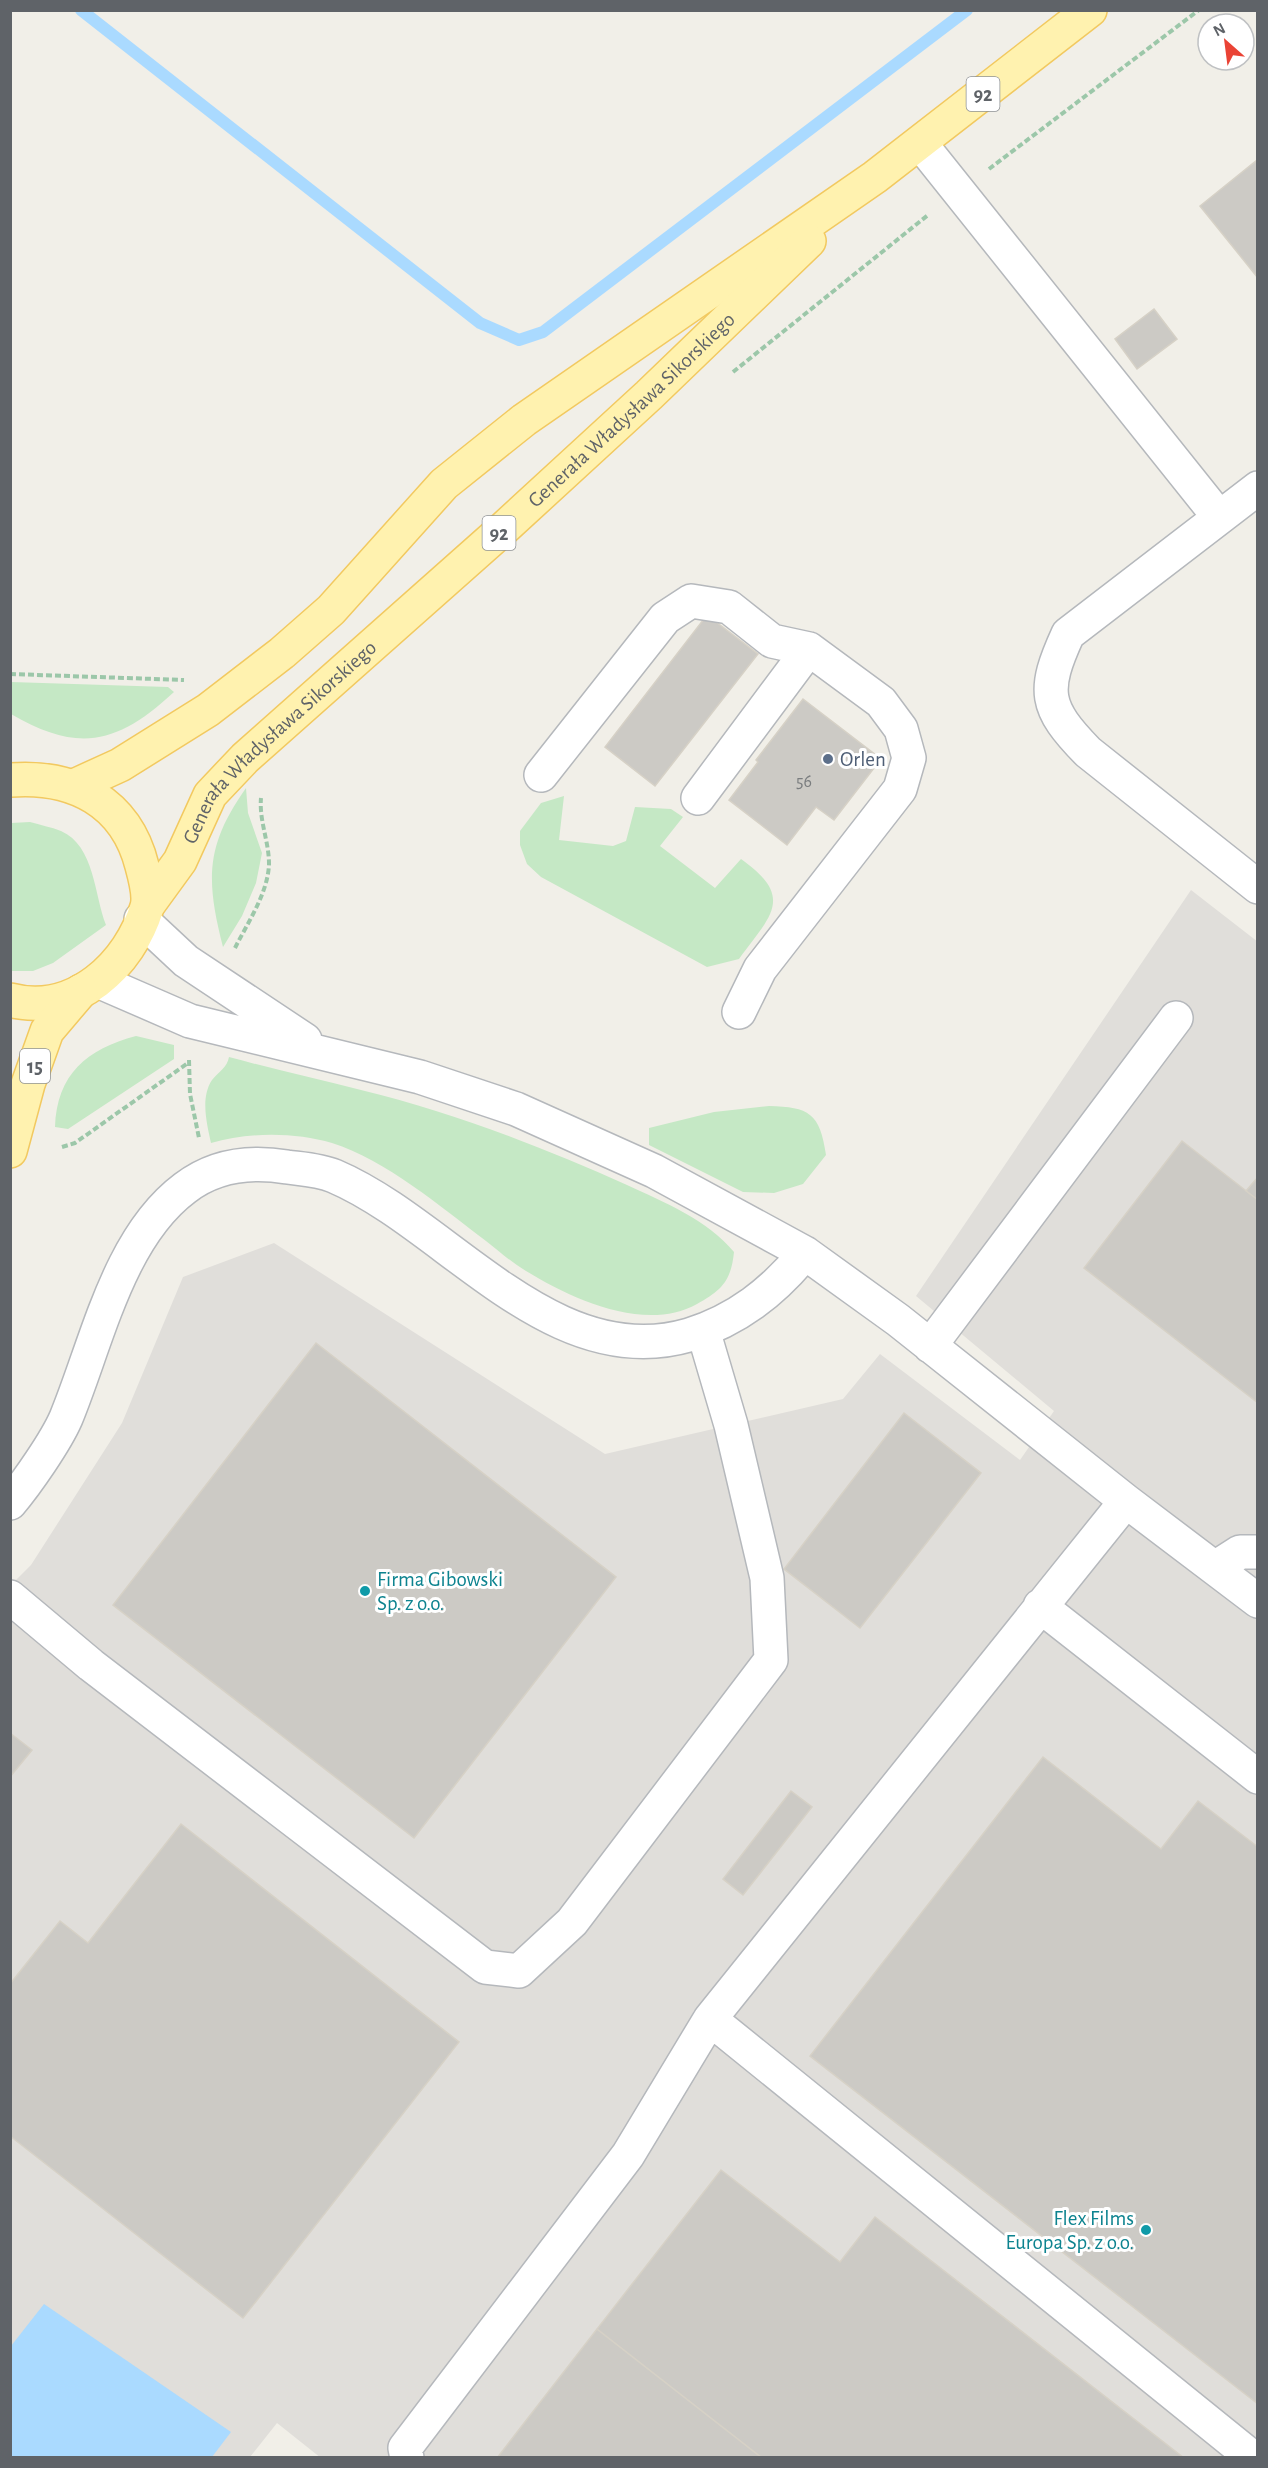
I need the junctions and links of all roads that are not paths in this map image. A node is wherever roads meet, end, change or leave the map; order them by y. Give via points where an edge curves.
1 (1090, 10) edge
2 (920, 143) junction
3 (875, 177) junction
4 (1257, 488) edge
5 (1219, 517) junction
6 (809, 649) junction
7 (15, 775) edge
8 (541, 775) dead end
9 (74, 786) junction
10 (698, 798) dead end
11 (1257, 887) edge
12 (144, 912) junction
13 (90, 986) junction
14 (10, 1000) edge
15 (740, 1012) dead end
16 (1176, 1018) dead end
17 (324, 1053) junction
18 (10, 1151) edge
19 (804, 1253) junction
20 (703, 1330) junction
21 (930, 1346) junction
22 (1126, 1501) junction
23 (10, 1503) edge
24 (1257, 1552) edge
25 (1215, 1568) junction
26 (10, 1597) edge
27 (1257, 1601) edge
28 (1041, 1606) junction
29 (1257, 1777) edge
30 (710, 2019) junction
31 (407, 2457) edge
32 (1252, 2457) edge

1 - 2 main road, Generała Władysława Sikorskiego / 92
2 - 3 main road, Generała Władysława Sikorskiego / 92
2 - 5 lane
3 - 9 main road, Generała Władysława Sikorskiego / 92 via 524,420 444,484 331,610 208,710 120,765
3 - 12 main road, Generała Władysława Sikorskiego / 92 via 640,403 245,758 210,795 180,861
4 - 5 lane
5 - 11 lane via 1068,634 1052,668 1052,707 1067,731 1088,752
6 - 8 lane via 772,641 729,607 691,601 665,618
6 - 10 lane
6 - 15 lane via 881,702 901,729 909,758 900,789 760,969
7 - 9 main road
9 - 12 main road via 114,812 128,831 139,853
12 - 13 main road, 15 via 125,954
12 - 17 lane via 186,961
13 - 14 main road via 39,1002
13 - 17 lane via 190,1021
13 - 18 main road, 15 via 47,1031
16 - 21 lane
17 - 19 lane via 420,1077 516,1109 654,1171
19 - 20 lane via 772,1291 735,1316
19 - 21 lane
20 - 23 lane via 670,1340 648,1341 590,1334 528,1303 365,1191 331,1174 258,1162 212,1174 186,1187 154,1216 129,1256 64,1421
20 - 26 lane via 731,1425 767,1578 771,1660 572,1922 519,1971 486,1967 91,1665
21 - 22 lane
22 - 25 lane
22 - 28 lane
24 - 25 lane via 1240,1552
25 - 27 lane
28 - 29 lane
28 - 30 lane
30 - 31 lane via 628,2155 405,2448
30 - 32 lane

